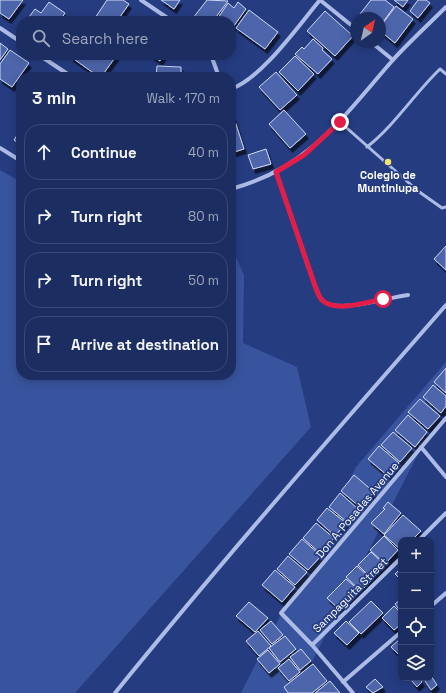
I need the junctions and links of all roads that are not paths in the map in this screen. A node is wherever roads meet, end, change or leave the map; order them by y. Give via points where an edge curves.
1 (141, 0) edge
2 (320, 0) edge
3 (446, 7) edge
4 (165, 16) edge
5 (350, 24) edge
6 (0, 28) edge
7 (16, 39) edge
8 (378, 48) edge
9 (46, 60) edge
10 (213, 60) edge
11 (393, 60) junction
12 (64, 72) edge
13 (217, 72) edge
14 (446, 74) edge
15 (236, 87) edge
16 (340, 122) junction
17 (366, 147) junction
18 (0, 148) edge
19 (16, 159) edge
20 (276, 172) junction
21 (236, 188) edge
22 (446, 207) edge
23 (408, 295) dead end
24 (446, 305) edge
25 (446, 418) edge
26 (421, 447) junction
27 (446, 477) edge
28 (446, 514) edge
29 (422, 537) edge
30 (398, 561) edge
31 (446, 593) edge
32 (434, 603) edge
33 (398, 635) edge
34 (312, 645) junction
35 (344, 682) junction
36 (115, 693) edge
37 (353, 693) edge

1 - 4 street
2 - 5 street
2 - 15 street via 269,61 247,81
3 - 11 street
6 - 7 street
8 - 11 street
9 - 12 street
10 - 13 street
11 - 16 street
14 - 17 lane via 440,69 430,78 380,136
16 - 17 lane
16 - 20 street via 304,155
17 - 22 lane via 418,191 442,208
18 - 19 street
20 - 21 street
20 - 23 street via 322,300 342,307
24 - 36 street via 241,542
25 - 26 street, Don A. Posadas Avenue
26 - 27 street
26 - 34 street, Don A. Posadas Avenue via 281,613
28 - 29 street
30 - 34 street, Sampaguita Street
31 - 32 street
33 - 35 street
34 - 35 street
35 - 37 street

